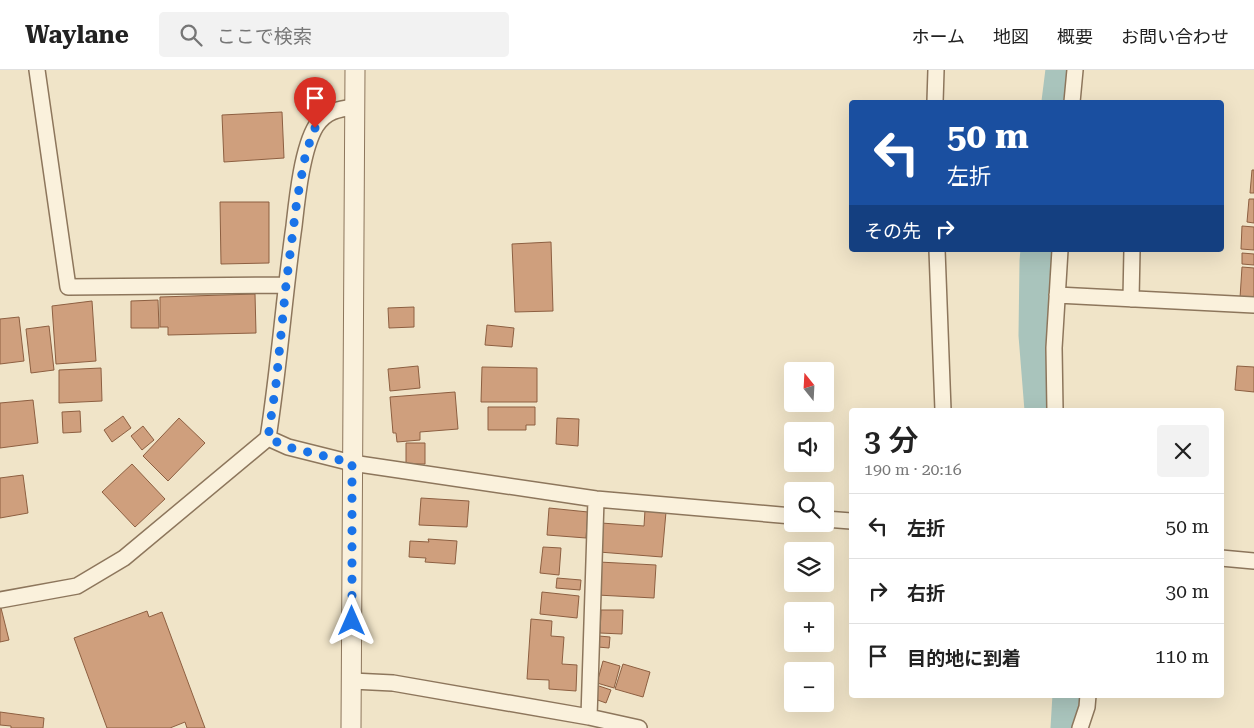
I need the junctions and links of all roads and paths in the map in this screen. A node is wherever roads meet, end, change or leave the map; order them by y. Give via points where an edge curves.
1 (37, 70) edge
2 (355, 70) edge
3 (936, 70) edge
4 (1075, 70) edge
5 (935, 100) edge
6 (1072, 100) edge
7 (355, 107) junction
8 (937, 252) edge
9 (1060, 252) edge
10 (1132, 252) edge
11 (286, 285) junction
12 (1057, 295) junction
13 (1131, 299) junction
14 (1254, 305) edge
15 (942, 408) edge
16 (1055, 408) edge
17 (268, 438) junction
18 (352, 463) junction
19 (596, 498) junction
20 (784, 515) edge
21 (834, 520) edge
22 (849, 521) edge
23 (1224, 558) edge
24 (1254, 561) edge
25 (0, 600) edge
26 (352, 680) junction
27 (1088, 698) edge
28 (589, 717) junction
29 (351, 728) edge
30 (639, 728) edge
31 (1080, 728) edge

1 - 11 street via 68,287
2 - 7 street
3 - 5 street
4 - 6 street
7 - 11 street via 334,110 315,128 306,152 297,200
7 - 18 street
8 - 15 street
9 - 12 street
10 - 13 street
11 - 17 street
12 - 13 street
12 - 16 street
13 - 14 street
17 - 18 street via 288,447
17 - 25 street via 124,558 77,586
18 - 19 street
18 - 26 street
19 - 20 street
19 - 28 street
21 - 22 street
23 - 24 street
26 - 28 street via 394,683
26 - 29 street
27 - 31 street
28 - 30 street

